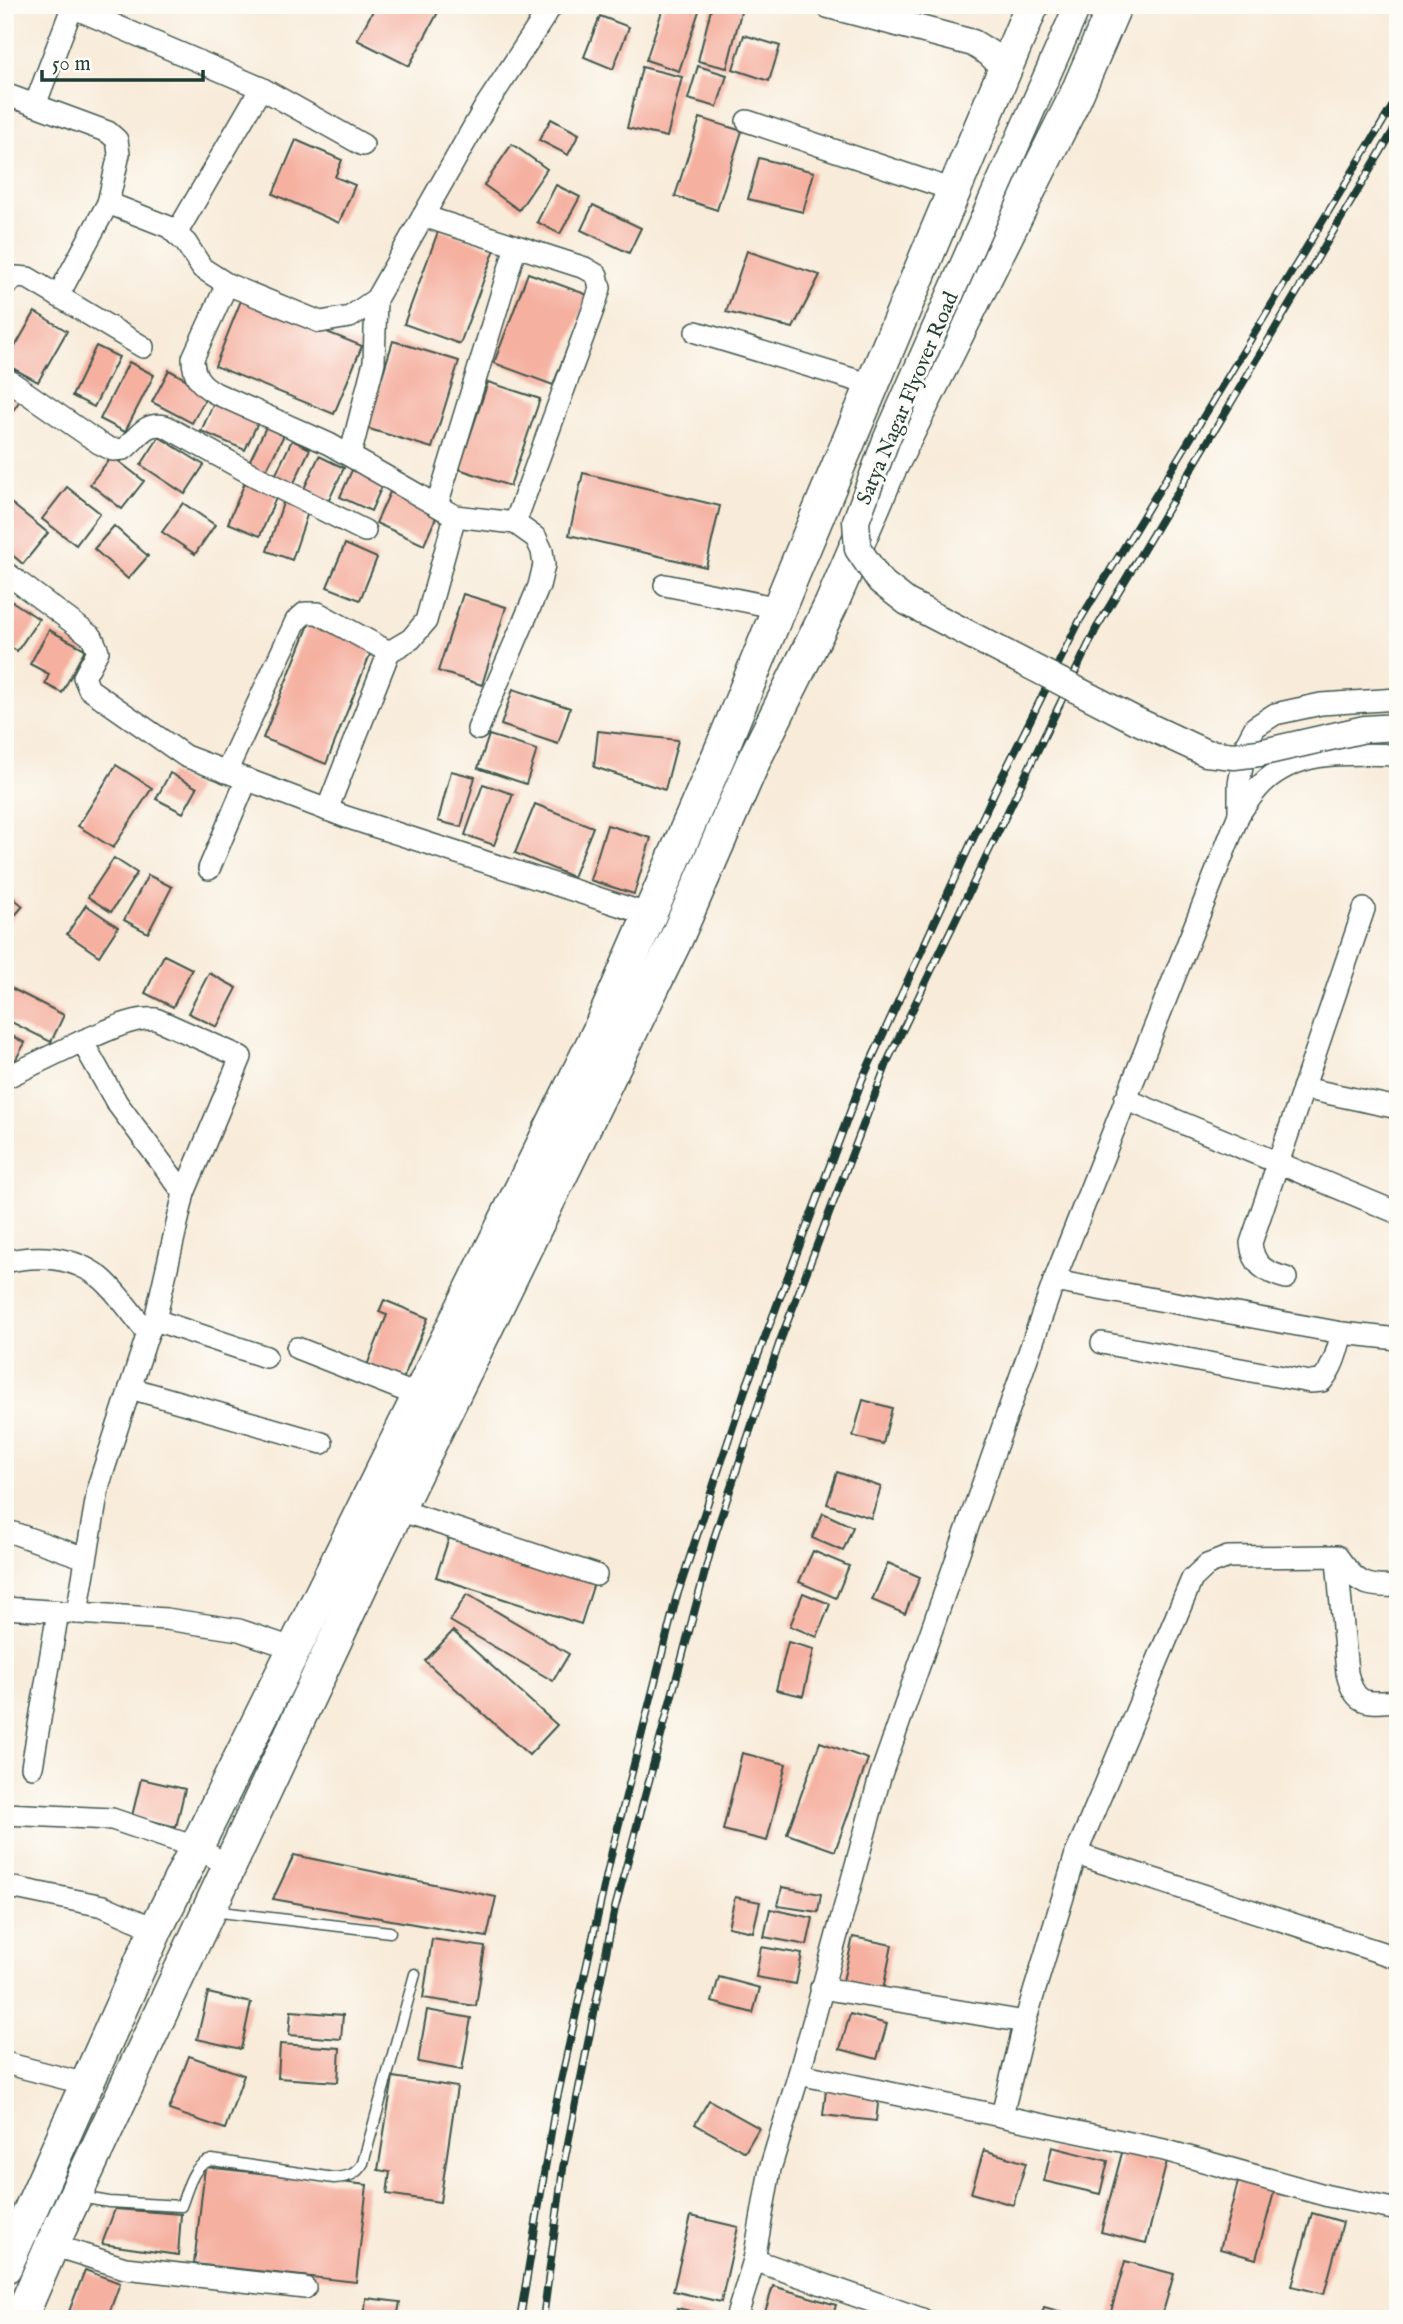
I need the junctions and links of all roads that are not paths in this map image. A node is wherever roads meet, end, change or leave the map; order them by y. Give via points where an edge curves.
1 (552, 5) edge
2 (829, 5) edge
3 (1032, 5) edge
4 (1077, 5) edge
5 (1115, 5) edge
6 (72, 6) edge
7 (1005, 68) junction
8 (261, 88) junction
9 (5, 94) edge
10 (35, 105) junction
11 (747, 121) dead end
12 (363, 145) dead end
13 (953, 190) junction
14 (108, 203) junction
15 (423, 216) junction
16 (176, 234) junction
17 (516, 246) junction
18 (227, 284) junction
19 (5, 286) edge
20 (58, 296) junction
21 (376, 299) junction
22 (904, 308) junction
23 (959, 330) junction
24 (696, 332) dead end
25 (143, 347) dead end
26 (5, 378) edge
27 (872, 385) junction
28 (350, 456) junction
29 (436, 505) junction
30 (456, 516) junction
31 (515, 523) junction
32 (365, 531) dead end
33 (5, 572) edge
34 (665, 585) dead end
35 (779, 608) junction
36 (389, 652) junction
37 (1398, 699) edge
38 (1398, 727) edge
39 (478, 729) dead end
40 (722, 748) junction
41 (1398, 755) edge
42 (754, 761) junction
43 (226, 772) junction
44 (247, 779) junction
45 (327, 810) junction
46 (1239, 814) junction
47 (209, 869) dead end
48 (1364, 908) dead end
49 (650, 915) junction
50 (82, 1041) junction
51 (5, 1078) edge
52 (1303, 1088) junction
53 (1125, 1100) junction
54 (1398, 1108) edge
55 (1278, 1162) junction
56 (184, 1193) junction
57 (1398, 1213) edge
58 (5, 1262) edge
59 (1286, 1278) dead end
60 (1054, 1280) junction
61 (151, 1326) junction
62 (1342, 1333) junction
63 (1398, 1339) edge
64 (1102, 1343) dead end
65 (297, 1348) dead end
66 (266, 1357) dead end
67 (130, 1388) junction
68 (419, 1396) junction
69 (321, 1443) dead end
70 (399, 1510) junction
71 (5, 1530) edge
72 (1337, 1556) junction
73 (85, 1558) junction
74 (596, 1575) dead end
75 (1398, 1586) edge
76 (5, 1608) edge
77 (67, 1612) junction
78 (295, 1649) junction
79 (1398, 1701) edge
80 (32, 1767) dead end
81 (5, 1814) edge
82 (195, 1847) junction
83 (1076, 1854) junction
84 (230, 1866) junction
85 (5, 1886) edge
86 (209, 1911) junction
87 (156, 1929) junction
88 (390, 1932) dead end
89 (1398, 1958) edge
90 (415, 1974) dead end
91 (821, 1988) junction
92 (1026, 2022) junction
93 (5, 2063) edge
94 (799, 2074) junction
95 (86, 2084) junction
96 (1002, 2115) junction
97 (75, 2196) junction
98 (1398, 2210) edge
99 (52, 2245) junction
100 (754, 2260) junction
101 (5, 2267) edge
102 (305, 2288) dead end
103 (20, 2319) edge
104 (736, 2319) edge
105 (922, 2319) edge

1 - 15 street via 485,107
2 - 7 street via 973,43
3 - 7 main road
4 - 38 street, Satya Nagar Flyover Road, bridge via 886,440 856,521 858,549 880,581 907,602 1206,753 1259,753 1365,729
5 - 23 main road via 1075,98
6 - 8 street
6 - 10 street
7 - 13 main road
8 - 12 street
8 - 16 street
9 - 10 street
10 - 14 street via 108,132 117,140 119,154
11 - 13 street
13 - 22 main road
14 - 16 street
14 - 20 street
15 - 17 street
15 - 21 street
16 - 18 street via 202,268
17 - 29 street
17 - 31 street via 585,268 597,275 600,288
18 - 21 street via 320,322 350,317
18 - 28 street via 193,358 193,370 201,384
19 - 20 street via 16,277 28,278
20 - 25 street
21 - 28 street via 374,362
22 - 23 main road
22 - 27 main road
23 - 42 main road
24 - 27 street
26 - 32 street via 113,450 124,450 147,426 165,426
27 - 35 main road
28 - 29 street
29 - 30 street
30 - 31 street
30 - 36 street via 426,621 411,639
31 - 39 street via 536,538 544,565
33 - 43 street via 92,637 98,651 84,677 89,689 186,756
34 - 35 street
35 - 40 main road
36 - 43 street via 318,613 304,613 296,621
36 - 45 street
37 - 46 street via 1321,704 1275,714 1255,727 1246,744
40 - 42 main road
40 - 49 main road
41 - 46 street via 1308,757 1283,767 1261,785
42 - 70 main road via 670,951
43 - 44 street
44 - 45 street
44 - 47 street
45 - 49 street
46 - 53 street
48 - 52 street
49 - 68 main road via 593,1043
50 - 51 street
50 - 56 street via 117,1102
50 - 56 street via 143,1018 156,1019 241,1057
52 - 54 street
52 - 55 street
53 - 55 street
53 - 60 street
55 - 57 street
55 - 59 street via 1251,1243 1252,1256 1260,1267
56 - 61 street
58 - 61 street via 55,1258 80,1267 101,1278
60 - 62 street
60 - 91 street via 880,1777
61 - 66 street
61 - 67 street
62 - 63 street
62 - 64 street via 1329,1372 1322,1381 1310,1382
65 - 68 street
67 - 69 street
67 - 73 street via 99,1484
68 - 78 main road
70 - 74 street
70 - 84 main road
71 - 73 street
72 - 75 street via 1360,1583
72 - 79 street via 1351,1690 1369,1702
72 - 83 street via 1228,1557 1206,1564 1192,1579
73 - 77 street
76 - 77 street
77 - 78 street via 239,1630
77 - 80 street
78 - 82 main road
81 - 82 street via 112,1819
82 - 84 street
82 - 87 main road
83 - 89 street
83 - 92 street
84 - 86 main road
85 - 87 street via 103,1906
86 - 88 lane
86 - 97 main road
87 - 95 main road
90 - 97 lane via 363,2163 349,2177 212,2160 197,2168 181,2206
91 - 92 street
91 - 94 street
92 - 96 street
93 - 95 street
94 - 96 street
94 - 100 street via 770,2169
95 - 101 main road
96 - 98 street via 1164,2150 1328,2196
97 - 99 main road
99 - 102 street via 125,2268
99 - 103 main road
100 - 104 street
100 - 105 street

